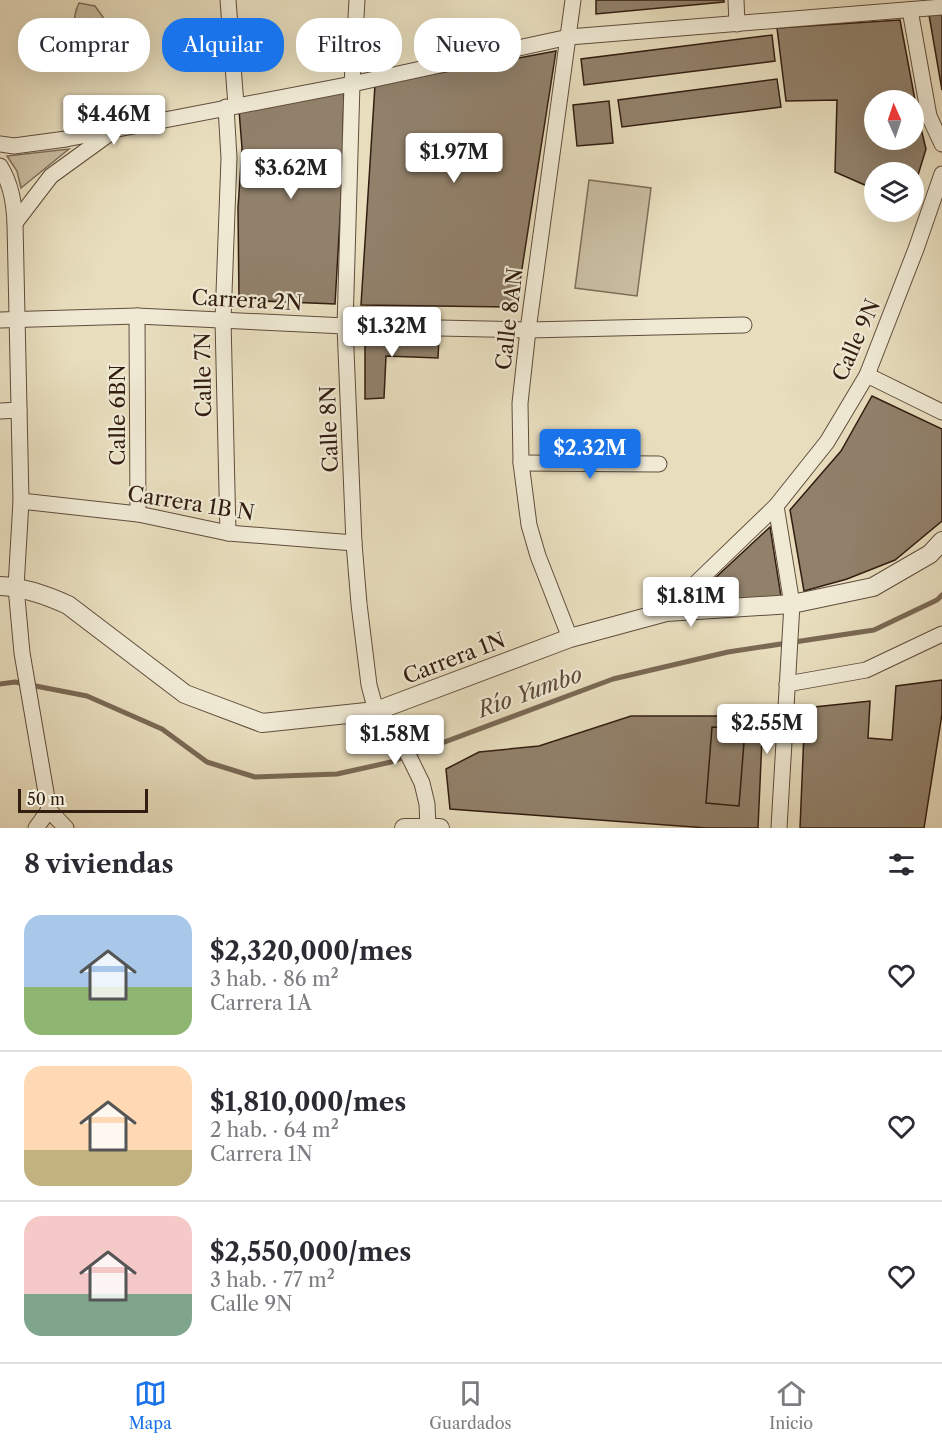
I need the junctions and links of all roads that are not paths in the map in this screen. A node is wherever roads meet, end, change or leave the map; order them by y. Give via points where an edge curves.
1 (228, 0) edge
2 (357, 0) edge
3 (573, 0) edge
4 (736, 0) edge
5 (932, 5) edge
6 (910, 10) junction
7 (737, 24) junction
8 (569, 37) junction
9 (352, 84) junction
10 (231, 106) junction
11 (116, 129) junction
12 (0, 144) edge
13 (942, 144) edge
14 (0, 166) edge
15 (942, 174) edge
16 (7, 202) edge
17 (15, 223) junction
18 (137, 316) junction
19 (0, 320) edge
20 (16, 320) junction
21 (223, 320) junction
22 (744, 325) dead end
23 (345, 326) junction
24 (528, 330) junction
25 (867, 375) junction
26 (19, 410) junction
27 (0, 411) edge
28 (942, 412) edge
29 (521, 463) junction
30 (658, 464) dead end
31 (21, 501) junction
32 (776, 506) junction
33 (138, 514) junction
34 (228, 533) junction
35 (942, 541) edge
36 (354, 543) junction
37 (8, 586) edge
38 (792, 611) junction
39 (666, 612) junction
40 (570, 638) junction
41 (940, 638) edge
42 (788, 677) junction
43 (376, 711) junction
44 (49, 810) junction
45 (36, 828) edge
46 (66, 828) edge
47 (405, 828) edge
48 (428, 828) edge
49 (440, 828) edge
50 (779, 828) edge

1 - 10 street, Calle 7N
2 - 9 street, Calle 8N
3 - 8 street, Calle 8AN
4 - 7 street
5 - 6 street
6 - 7 street
6 - 13 street via 929,116
7 - 8 street
8 - 9 street
8 - 24 street, Calle 8AN
9 - 10 street
9 - 23 street, Calle 8N
10 - 11 street
10 - 21 street, Calle 7N
11 - 12 street via 14,146
11 - 17 street via 51,176
14 - 16 street via 8,179
15 - 25 street, Calle 9N
16 - 17 street
17 - 20 street
18 - 20 street, Carrera 2N
18 - 21 street, Carrera 2N
18 - 33 street, Calle 6BN
19 - 20 street, Carrera 2N
20 - 26 street
21 - 23 street, Carrera 2N
21 - 34 street, Calle 7N
22 - 24 street, Carrera 2N
23 - 24 street, Carrera 2N
23 - 36 street, Calle 8N
24 - 29 street, Calle 8AN via 520,403
25 - 28 street
25 - 32 street, Calle 9N via 827,442
26 - 27 street
26 - 31 street
29 - 30 street
29 - 40 street, Calle 8AN via 529,525
31 - 33 street, Carrera 1B N
31 - 37 street
32 - 38 street
32 - 39 street, Calle 9N
33 - 34 street, Carrera 1B N
34 - 36 street, Carrera 1B N
35 - 38 street, Carrera 1N via 930,554 873,586
36 - 43 street, Calle 8N via 369,685
37 - 43 street, Carrera 1N via 68,605 185,694 262,723
37 - 44 street
38 - 39 street, Carrera 1N
38 - 42 street
39 - 40 street, Carrera 1N
40 - 43 street, Carrera 1N
41 - 42 street via 866,670
42 - 50 street
43 - 48 street via 398,734 422,783
44 - 45 street
44 - 46 street
47 - 48 street
48 - 49 street

